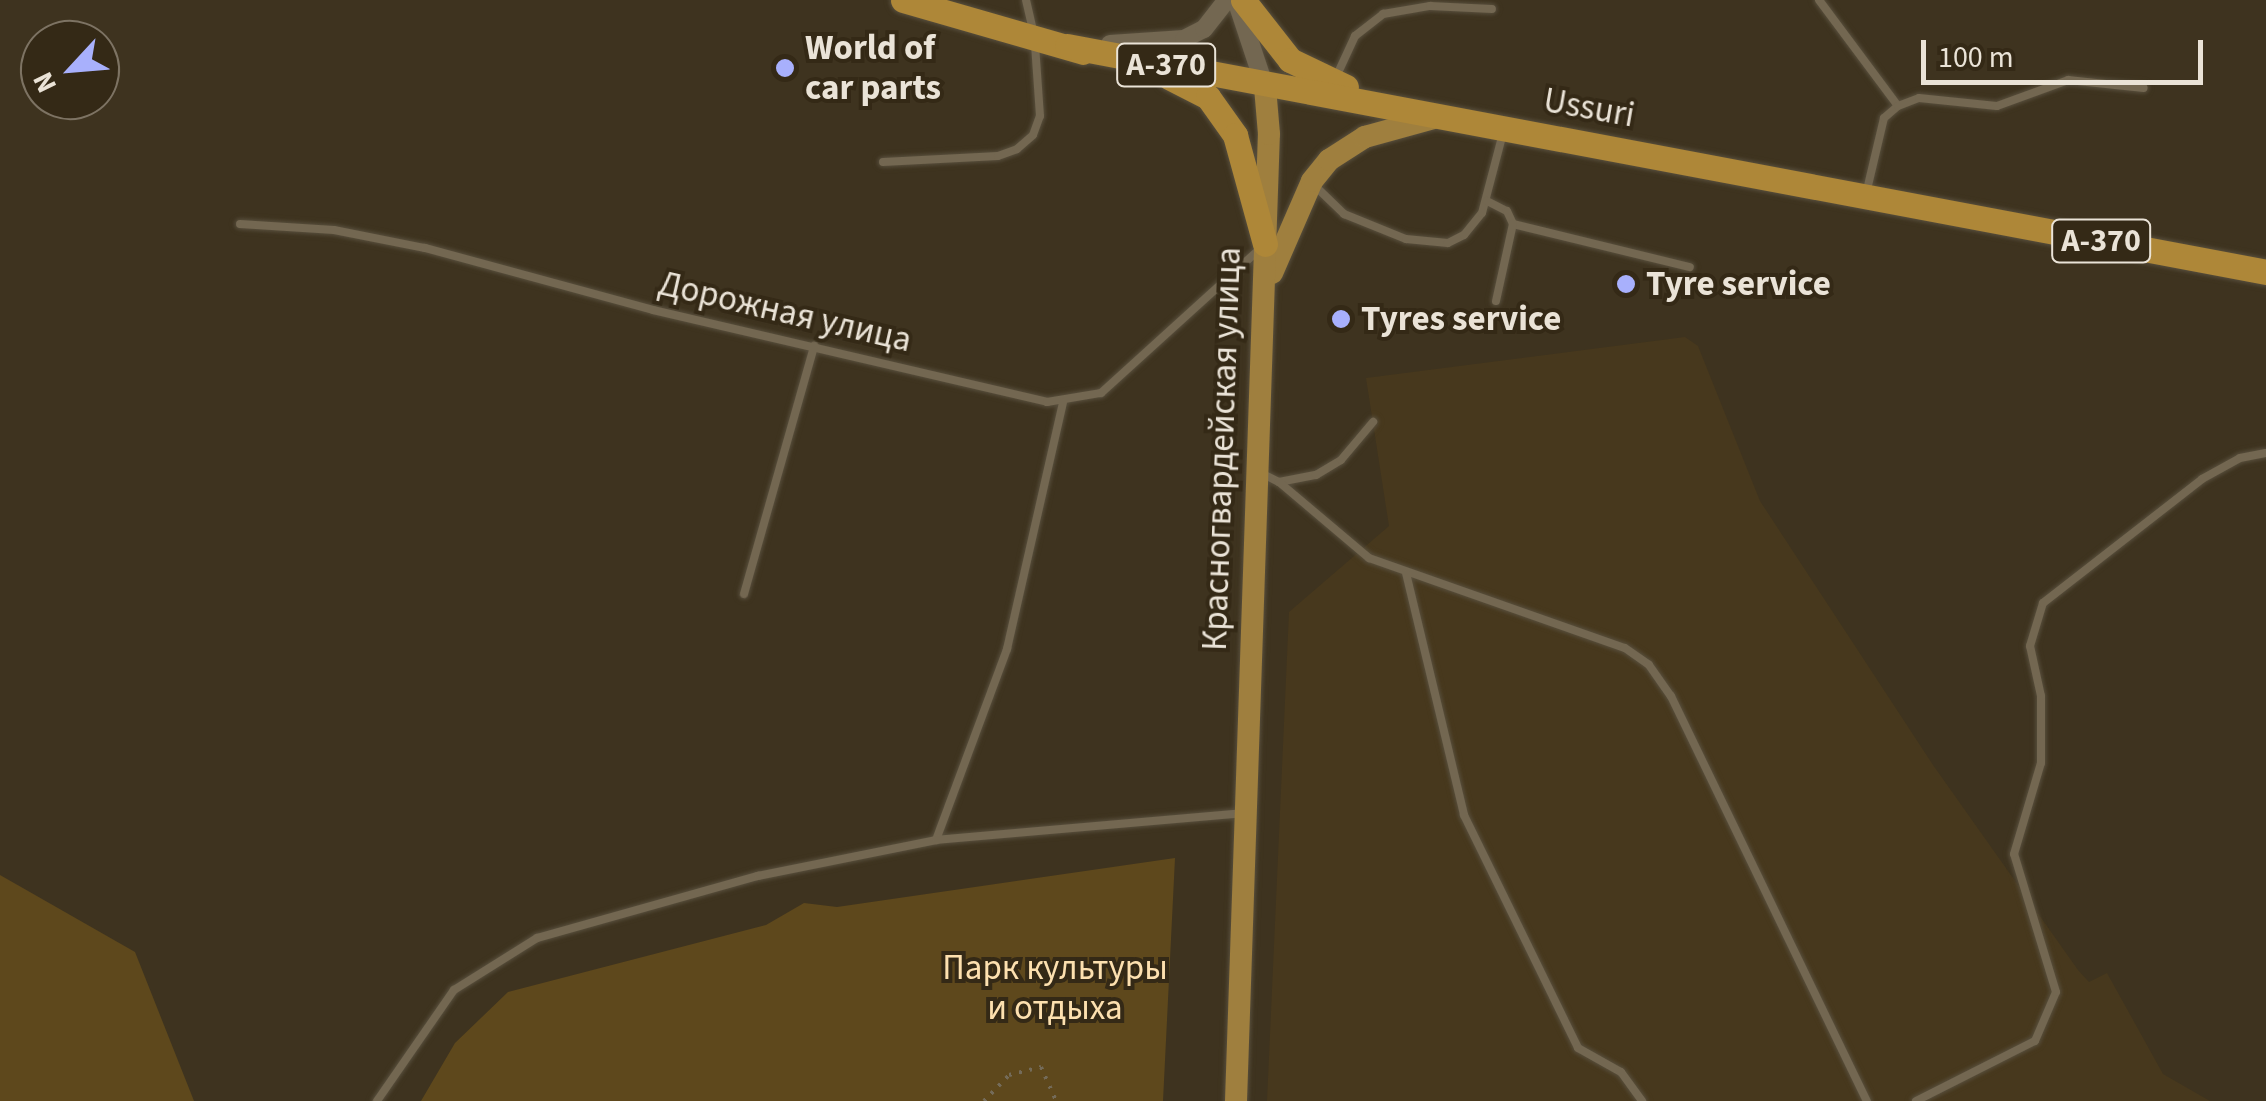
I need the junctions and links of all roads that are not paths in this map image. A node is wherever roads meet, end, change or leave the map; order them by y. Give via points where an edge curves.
1 (903, 0) edge
2 (1026, 0) edge
3 (1227, 0) edge
4 (1240, 0) edge
5 (1820, 0) edge
6 (1492, 9) dead end
7 (1034, 37) junction
8 (1067, 46) junction
9 (1334, 84) junction
10 (1265, 88) junction
11 (2144, 88) dead end
12 (1898, 106) junction
13 (1423, 109) junction
14 (1449, 115) junction
15 (1504, 128) junction
16 (883, 162) dead end
17 (1312, 181) junction
18 (1866, 194) junction
19 (1486, 201) junction
20 (240, 224) dead end
21 (1513, 224) junction
22 (1265, 244) junction
23 (1690, 267) dead end
24 (2266, 272) edge
25 (1496, 301) dead end
26 (1262, 310) junction
27 (814, 346) junction
28 (1062, 402) junction
29 (1372, 422) dead end
30 (2266, 453) edge
31 (1254, 470) junction
32 (1279, 482) junction
33 (1406, 573) junction
34 (744, 594) dead end
35 (1244, 814) junction
36 (936, 840) junction
37 (377, 1101) edge
38 (1236, 1101) edge
39 (1642, 1101) edge
40 (1867, 1101) edge
41 (1916, 1101) edge

1 - 7 highway, Ussuri / А-370
2 - 7 lane
3 - 7 street via 1204,29 1152,46
4 - 9 highway via 1290,60
4 - 10 street
5 - 12 lane via 1846,44
6 - 9 lane via 1430,6 1383,14 1355,36
7 - 8 highway, Ussuri / А-370
7 - 16 lane via 1040,116 1025,142 998,156
8 - 10 highway, Ussuri / А-370
8 - 22 highway via 1171,78 1208,97 1240,148
9 - 13 highway
10 - 13 highway, Ussuri / А-370
10 - 22 main road, Красногвардейская улица
11 - 12 lane via 2068,80 1997,106 1919,98
12 - 18 lane via 1884,118
13 - 14 highway, Ussuri / А-370
14 - 15 highway, Ussuri / А-370
14 - 17 main road via 1366,137 1329,160
15 - 18 highway, Ussuri / А-370
15 - 19 lane
17 - 19 lane via 1344,214 1436,246 1464,235
17 - 26 main road
18 - 24 highway, Ussuri / А-370
19 - 21 lane via 1507,212
20 - 27 lane, Дорожная улица via 380,238
21 - 23 lane
21 - 25 lane
22 - 26 main road, Красногвардейская улица
22 - 28 lane via 1101,393
26 - 31 main road, Красногвардейская улица
27 - 28 lane, Дорожная улица
27 - 34 lane
28 - 36 lane via 1007,649
29 - 32 lane via 1341,460 1316,476
30 - 41 lane via 2202,480 2044,603 2030,646 2040,696 2041,763 2014,854 2056,992 2035,1041
31 - 32 lane
31 - 35 main road, Красногвардейская улица
32 - 33 lane via 1369,558
33 - 39 lane via 1464,815 1578,1048 1621,1072
33 - 40 lane via 1626,648 1649,664 1671,696
35 - 36 lane
35 - 38 main road, Красногвардейская улица
36 - 37 lane via 758,876 537,938 454,990

